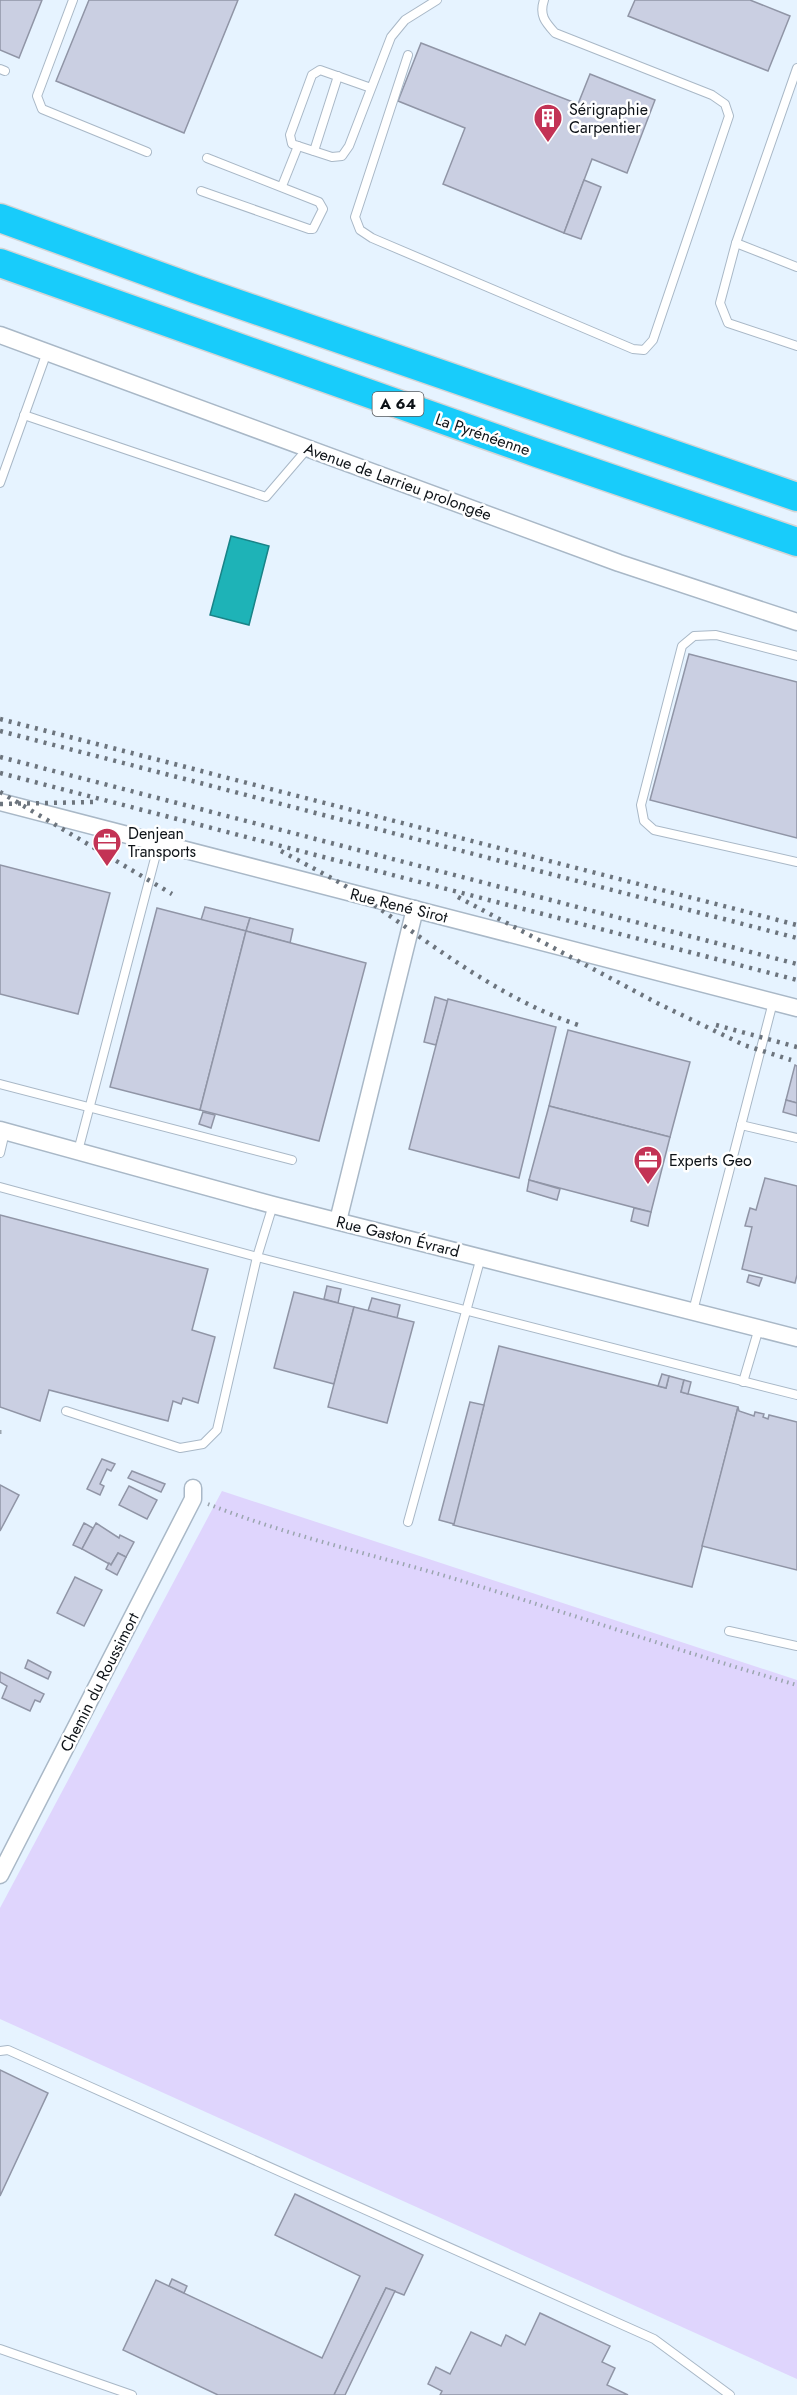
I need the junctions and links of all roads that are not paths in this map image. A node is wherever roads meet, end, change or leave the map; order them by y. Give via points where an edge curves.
1 (73, 0) edge
2 (437, 0) edge
3 (544, 0) edge
4 (408, 55) dead end
5 (797, 68) edge
6 (338, 76) junction
7 (371, 88) junction
8 (298, 146) junction
9 (314, 151) junction
10 (147, 152) dead end
11 (207, 158) dead end
12 (282, 186) junction
13 (201, 191) dead end
14 (0, 218) edge
15 (735, 243) junction
16 (0, 263) edge
17 (797, 267) edge
18 (0, 335) edge
19 (797, 346) edge
20 (47, 352) junction
21 (24, 415) junction
22 (308, 448) junction
23 (0, 483) edge
24 (797, 497) edge
25 (797, 542) edge
26 (797, 622) edge
27 (797, 656) edge
28 (0, 802) edge
29 (159, 843) junction
30 (797, 862) edge
31 (415, 909) junction
32 (773, 1002) junction
33 (797, 1008) edge
34 (0, 1084) edge
35 (89, 1107) junction
36 (741, 1125) junction
37 (3, 1131) edge
38 (797, 1138) edge
39 (0, 1152) edge
40 (78, 1152) junction
41 (292, 1160) dead end
42 (0, 1187) edge
43 (273, 1205) junction
44 (338, 1221) junction
45 (257, 1257) junction
46 (481, 1257) junction
47 (467, 1309) junction
48 (693, 1311) junction
49 (759, 1328) junction
50 (797, 1338) edge
51 (743, 1382) junction
52 (797, 1395) edge
53 (66, 1411) dead end
54 (193, 1493) road end
55 (408, 1522) dead end
56 (729, 1631) dead end
57 (797, 1646) edge
58 (0, 1875) edge
59 (0, 2051) edge
60 (0, 2349) edge
61 (132, 2395) edge
62 (730, 2395) edge

1 - 10 lane via 37,96 42,109
2 - 7 lane via 405,20 391,37
3 - 4 lane via 544,21 555,33 712,95 725,104 729,116 652,340 644,350 633,349 360,230 355,217
5 - 15 lane
6 - 7 lane
6 - 8 lane via 320,70 312,75 290,135 292,144
6 - 9 lane
7 - 9 lane via 342,156
8 - 9 lane
8 - 12 lane
11 - 12 lane
12 - 13 lane via 319,202 323,209 313,229
14 - 24 highway, A 64
15 - 17 lane
15 - 19 lane via 720,303 723,316 728,323
16 - 25 highway, La Pyrénéenne / A 64
18 - 20 street, Avenue de Larrieu prolongée
20 - 21 lane
20 - 22 street, Avenue de Larrieu prolongée
21 - 22 lane via 266,497
21 - 23 lane
22 - 26 street, Avenue de Larrieu prolongée via 619,563
27 - 30 lane via 716,635 694,636 682,646 641,805 644,821 654,830
28 - 29 street, Rue René Sirot
29 - 31 street, Rue René Sirot
29 - 35 lane
31 - 32 street, Rue René Sirot
31 - 44 street
32 - 33 street, Rue René Sirot
32 - 36 lane
34 - 35 lane
35 - 40 lane
35 - 41 lane
36 - 38 lane
36 - 48 lane
37 - 39 lane
37 - 40 street, Rue Gaston Évrard
40 - 43 street, Rue Gaston Évrard
42 - 45 lane
43 - 44 street, Rue Gaston Évrard
43 - 45 lane
44 - 46 street, Rue Gaston Évrard
45 - 47 lane
45 - 53 lane via 217,1430 203,1443 180,1448
46 - 47 lane
46 - 48 street, Rue Gaston Évrard
47 - 51 lane
47 - 55 lane
48 - 49 street, Rue Gaston Évrard
49 - 50 street, Rue Gaston Évrard
49 - 51 lane
51 - 52 lane
54 - 58 street, Chemin du Roussimort
56 - 57 lane
59 - 62 lane via 8,2050 654,2339
60 - 61 lane

